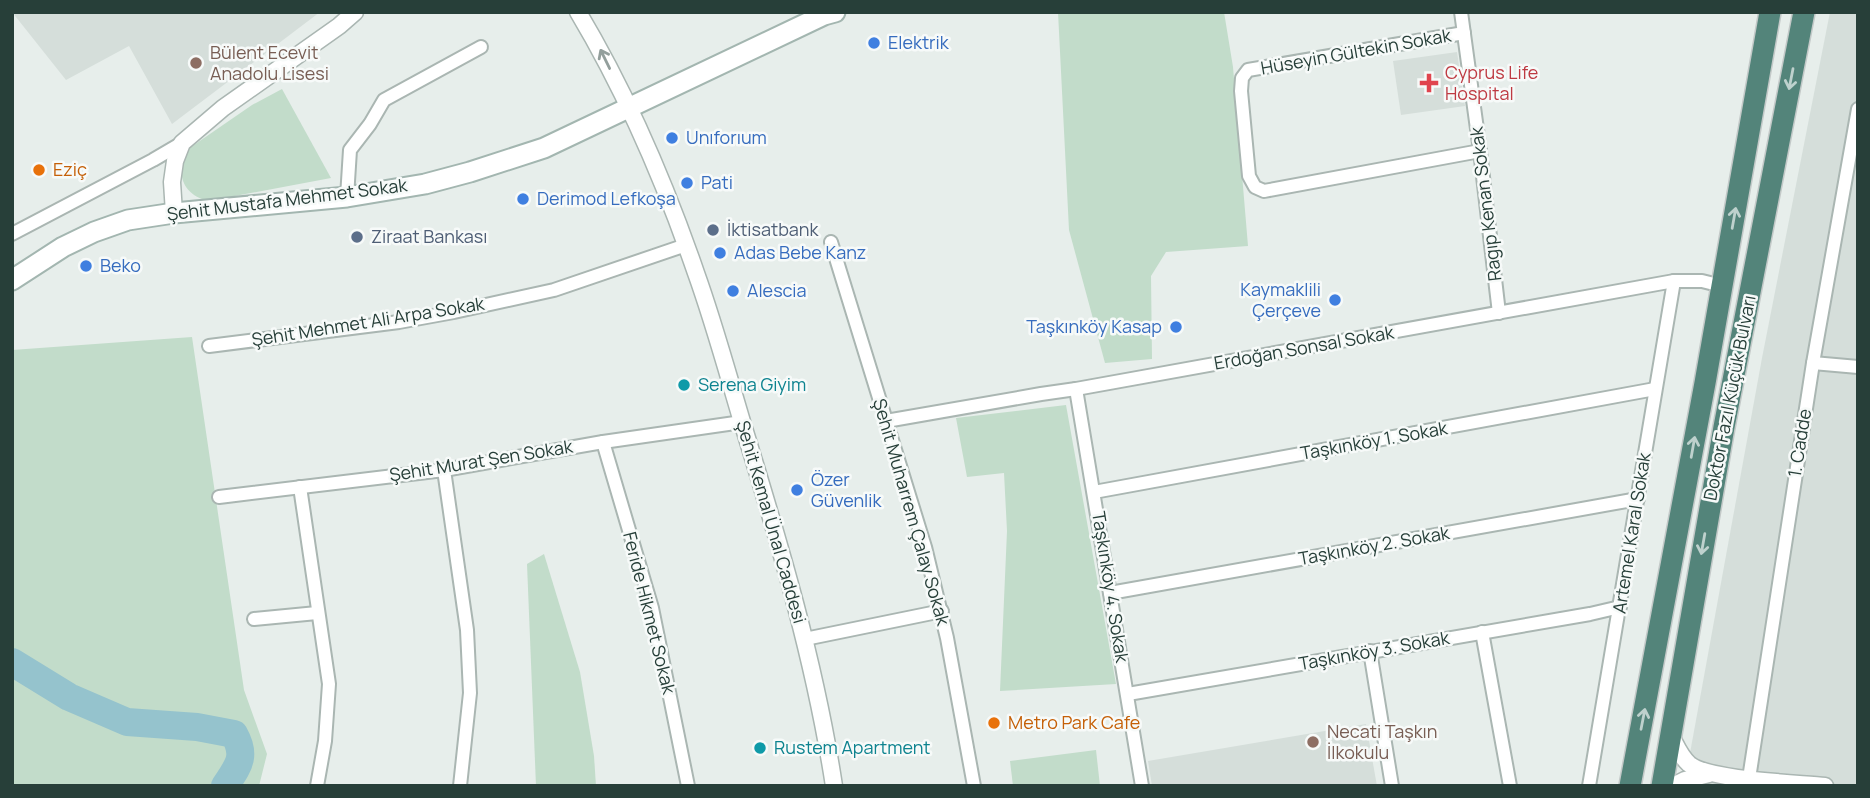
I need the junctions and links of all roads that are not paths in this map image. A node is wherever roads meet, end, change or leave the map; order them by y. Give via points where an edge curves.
1 (355, 12) edge
2 (578, 12) edge
3 (835, 12) edge
4 (1461, 12) edge
5 (1770, 12) edge
6 (1804, 12) edge
7 (1464, 33) junction
8 (481, 47) dead end
9 (629, 108) junction
10 (1858, 109) edge
11 (182, 144) junction
12 (1480, 151) junction
13 (347, 197) junction
14 (174, 213) junction
15 (12, 234) edge
16 (831, 242) dead end
17 (686, 245) junction
18 (12, 280) edge
19 (1674, 281) junction
20 (1722, 286) junction
21 (1499, 313) junction
22 (209, 346) dead end
23 (1813, 363) junction
24 (1858, 367) edge
25 (1076, 389) junction
26 (1655, 389) junction
27 (886, 421) junction
28 (742, 422) junction
29 (603, 442) junction
30 (444, 470) junction
31 (300, 487) junction
32 (1094, 492) junction
33 (219, 497) dead end
34 (1638, 499) junction
35 (1110, 593) junction
36 (1620, 607) junction
37 (942, 611) junction
38 (317, 612) junction
39 (254, 619) dead end
40 (1482, 632) junction
41 (805, 639) junction
42 (1370, 651) junction
43 (1128, 694) junction
44 (1671, 736) junction
45 (1709, 774) junction
46 (1749, 782) edge
47 (317, 786) edge
48 (460, 786) edge
49 (688, 786) edge
50 (834, 786) edge
51 (974, 786) edge
52 (1142, 786) edge
53 (1392, 786) edge
54 (1510, 786) edge
55 (1589, 786) edge
56 (1630, 786) edge
57 (1662, 786) edge
58 (1673, 786) edge
59 (1825, 786) edge

1 - 11 street via 223,108
9 -> 2 street, Şehit Kemal Ünal Caddesi
3 - 9 main road, Şehit Mustafa Mehmet Sokak
4 - 7 street, Ragıp Kenan Sokak
20 -> 5 highway, Doktor Fazıl Küçük Bulvarı
6 -> 44 highway, Doktor Fazıl Küçük Bulvarı via 1724,427
7 - 12 street, Ragıp Kenan Sokak
7 - 12 street, Hüseyin Gültekin Sokak via 1248,70 1241,91 1249,176 1255,187 1264,191
8 - 13 street via 384,100 350,150
9 - 13 main road, Şehit Mustafa Mehmet Sokak via 544,148 482,168 425,184
9 - 17 street, Şehit Kemal Ünal Caddesi
10 - 23 street, 1. Cadde
11 - 14 street via 172,182
11 - 15 street
12 - 21 street, Ragıp Kenan Sokak
13 - 14 main road, Şehit Mustafa Mehmet Sokak
14 - 18 main road, Şehit Mustafa Mehmet Sokak via 128,220 94,232
16 - 27 street, Şehit Muharrem Çalay Sokak
17 - 22 street, Şehit Mehmet Ali Arpa Sokak via 554,289 454,312
17 - 28 street, Şehit Kemal Ünal Caddesi
19 - 20 street, Erdoğan Sonsal Sokak
19 - 21 street, Erdoğan Sonsal Sokak
19 - 26 street, Artemel Karal Sokak
56 -> 20 highway, Doktor Fazıl Küçük Bulvarı
21 - 25 street, Erdoğan Sonsal Sokak
23 - 24 street
23 - 46 street, 1. Cadde
25 - 27 street, Erdoğan Sonsal Sokak
25 - 32 street, Taşkınköy 4. Sokak
26 - 32 street, Taşkınköy 1. Sokak
26 - 34 street, Artemel Karal Sokak
27 - 37 street, Şehit Muharrem Çalay Sokak
28 - 29 street, Şehit Murat Şen Sokak
28 - 41 street, Şehit Kemal Ünal Caddesi
29 - 30 street, Şehit Murat Şen Sokak
29 - 49 street, Feride Hikmet Sokak via 652,608
30 - 31 street, Şehit Murat Şen Sokak
30 - 48 street via 470,693
31 - 33 street, Şehit Murat Şen Sokak
31 - 38 street
32 - 35 street, Taşkınköy 4. Sokak
34 - 35 street, Taşkınköy 2. Sokak
34 - 36 street, Artemel Karal Sokak
35 - 43 street, Taşkınköy 4. Sokak
36 - 40 street, Taşkınköy 3. Sokak
36 - 55 street, Artemel Karal Sokak
37 - 41 street
37 - 51 street, Şehit Muharrem Çalay Sokak
38 - 39 street
38 - 47 street via 329,684
40 - 42 street, Taşkınköy 3. Sokak
40 - 54 street
41 - 50 street, Şehit Kemal Ünal Caddesi
42 - 43 street, Taşkınköy 3. Sokak
42 - 53 street
43 - 52 street, Taşkınköy 4. Sokak
44 - 45 street via 1689,764
44 - 57 highway, Doktor Fazıl Küçük Bulvarı
45 - 46 street
45 - 58 street
46 - 59 street

